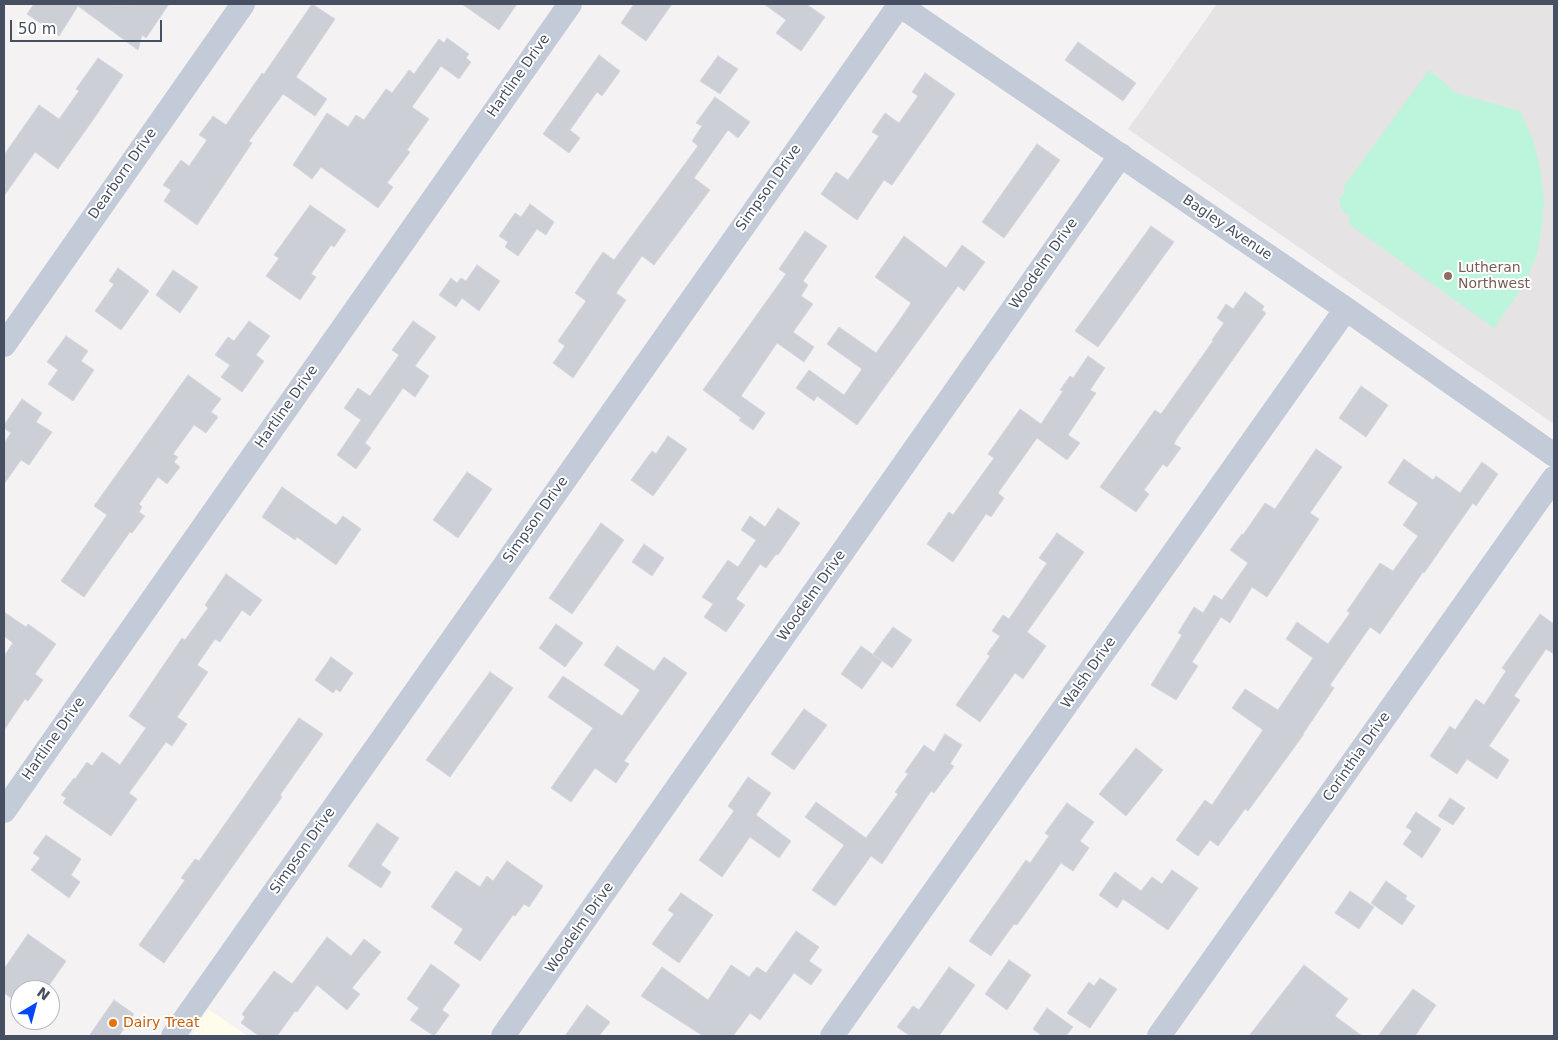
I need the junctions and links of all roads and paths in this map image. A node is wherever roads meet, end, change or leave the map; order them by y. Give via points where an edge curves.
1 (243, 4) edge
2 (570, 4) edge
3 (899, 4) edge
4 (1121, 155) junction
5 (1346, 309) junction
6 (4, 345) edge
7 (1554, 455) edge
8 (1554, 478) edge
9 (4, 811) edge
10 (173, 1036) edge
11 (502, 1036) edge
12 (832, 1036) edge
13 (1159, 1036) edge

1 - 6 street, Dearborn Drive
2 - 9 street, Hartline Drive
3 - 4 street, Bagley Avenue
3 - 10 street, Simpson Drive
4 - 5 street, Bagley Avenue
4 - 11 street, Woodelm Drive
5 - 7 street, Bagley Avenue
5 - 12 street, Walsh Drive
8 - 13 street, Corinthia Drive

